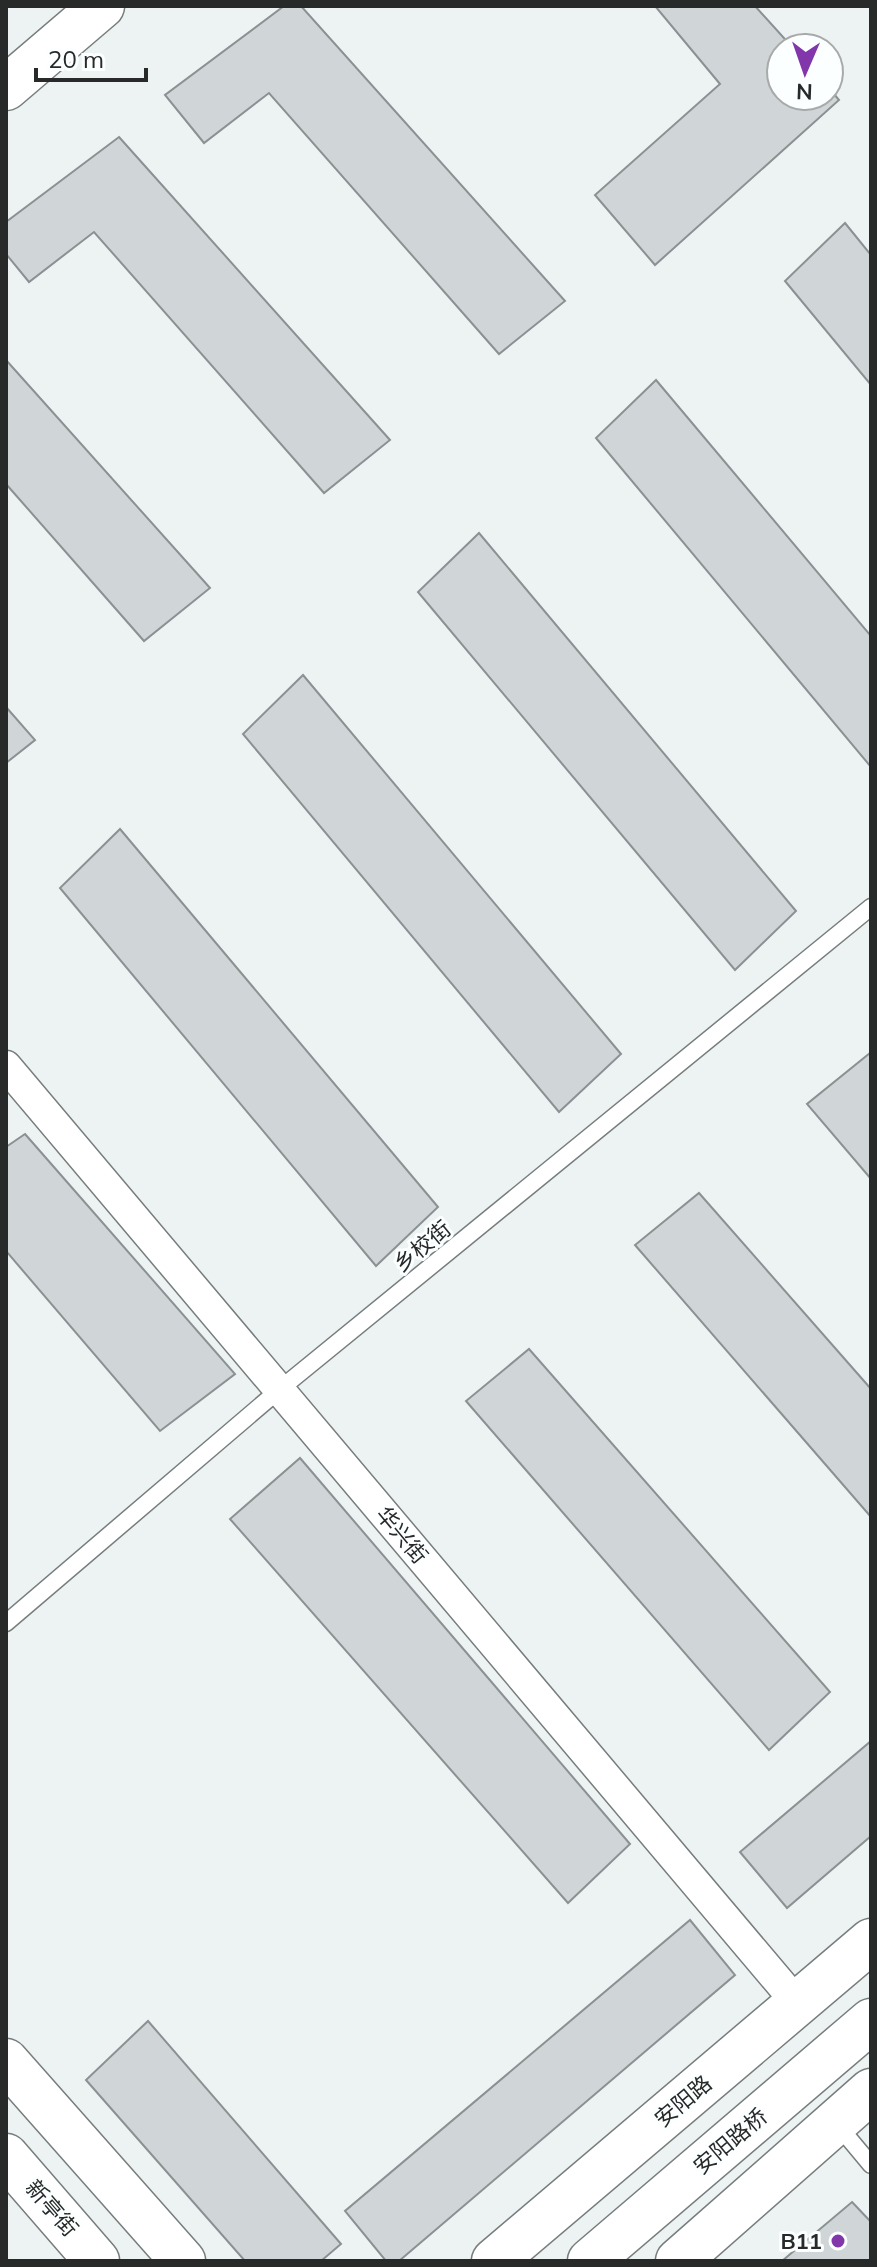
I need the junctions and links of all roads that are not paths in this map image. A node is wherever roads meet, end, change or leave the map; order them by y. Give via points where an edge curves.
1 (102, 6) edge
2 (6, 88) edge
3 (871, 907) edge
4 (6, 1066) edge
5 (279, 1390) junction
6 (6, 1623) edge
7 (871, 1941) edge
8 (797, 2003) junction
9 (871, 2021) edge
10 (6, 2061) edge
11 (871, 2091) edge
12 (835, 2122) junction
13 (6, 2156) edge
14 (871, 2165) edge
15 (97, 2261) edge
16 (183, 2261) edge
17 (494, 2261) edge
18 (590, 2261) edge
19 (678, 2261) edge

1 - 2 main road
3 - 5 lane, 乡校街
4 - 5 street, 华兴街
5 - 6 lane, 乡校街
5 - 8 street, 华兴街
7 - 8 main road, 安阳路
8 - 17 main road, 安阳路
9 - 18 main road, 安阳路桥
10 - 16 main road
11 - 12 main road
12 - 14 lane
12 - 19 main road
13 - 15 main road, 新亭街

